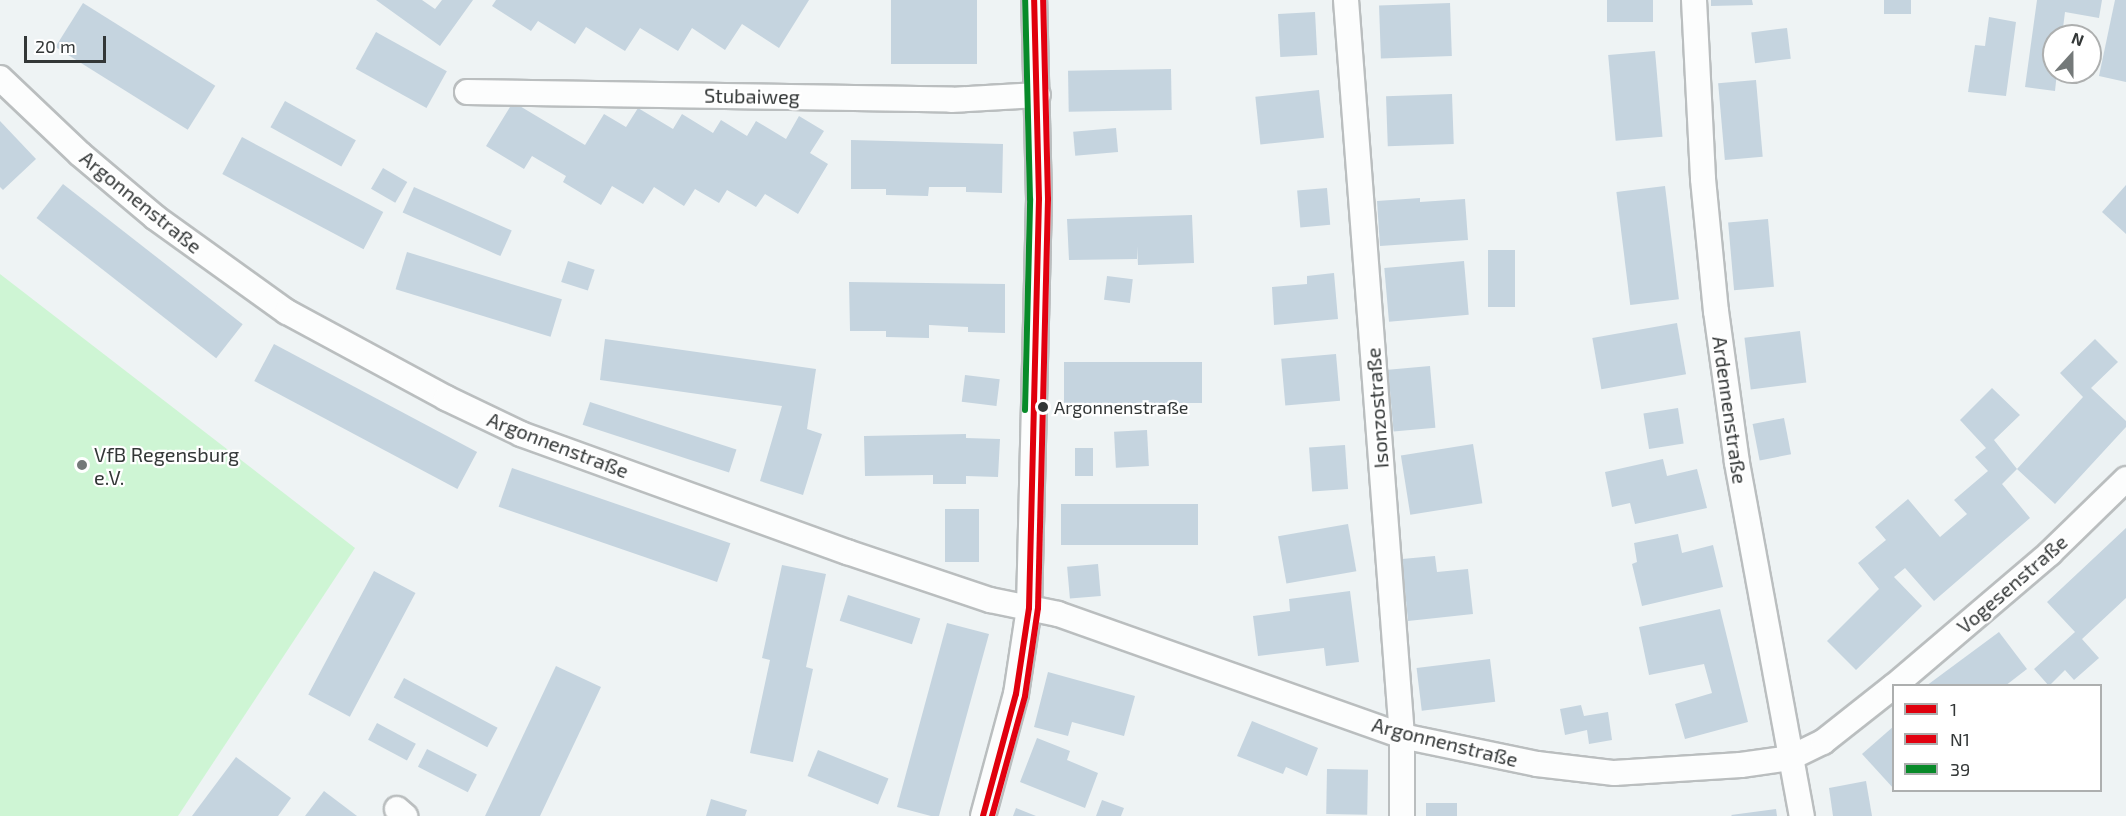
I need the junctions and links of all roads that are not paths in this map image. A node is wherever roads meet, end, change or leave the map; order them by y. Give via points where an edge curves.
1 (1034, 0) edge
2 (1346, 0) edge
3 (1694, 0) edge
4 (0, 78) edge
5 (467, 92) dead end
6 (1038, 95) junction
7 (2126, 479) edge
8 (1029, 608) junction
9 (1896, 684) edge
10 (1892, 688) edge
11 (1402, 736) junction
12 (1791, 758) junction
13 (983, 816) edge
14 (1402, 816) edge
15 (1802, 816) edge

1 - 6 street
2 - 11 street, Isonzostraße
3 - 12 street, Ardennenstraße via 1703,179 1716,311 1737,463
4 - 8 street, Argonnenstraße via 80,154 156,218 227,270 287,312 446,398 520,435 847,552 990,600
5 - 6 street, Stubaiweg via 951,100
6 - 8 street
7 - 9 street, Vogesenstraße via 2050,554
8 - 11 street, Argonnenstraße via 1058,614
8 - 13 street via 1016,694
10 - 12 street, Vogesenstraße via 1823,742
11 - 12 street, Argonnenstraße via 1537,764 1614,773
11 - 14 street, Isonzostraße
12 - 15 street, Ardennenstraße

